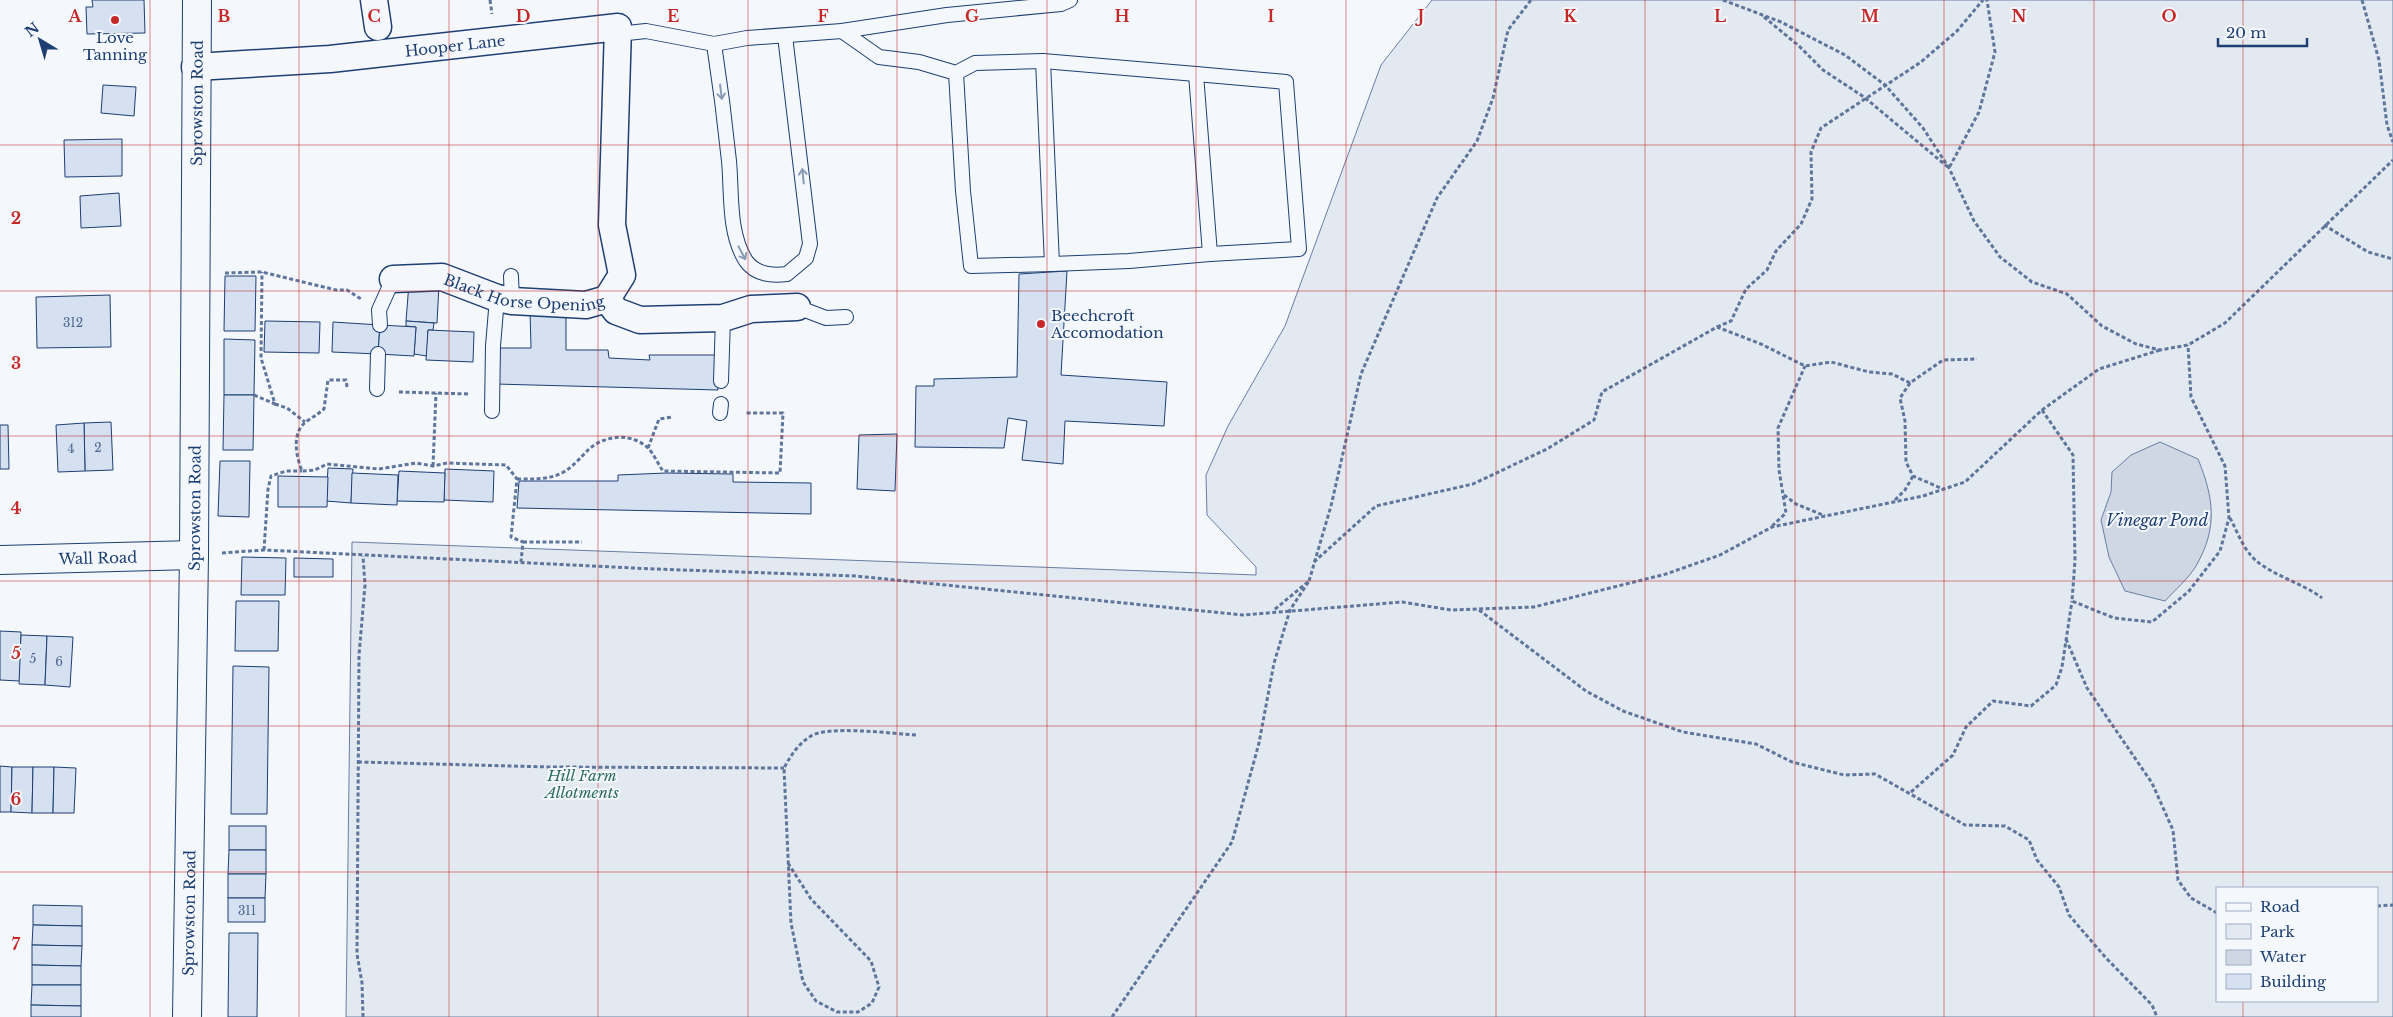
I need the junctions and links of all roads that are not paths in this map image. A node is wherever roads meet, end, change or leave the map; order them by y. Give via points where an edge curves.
1 (197, 0) edge
2 (374, 0) edge
3 (1070, 0) edge
4 (378, 27) dead end
5 (842, 31) junction
6 (618, 34) junction
7 (785, 36) junction
8 (714, 44) junction
9 (1043, 61) junction
10 (195, 67) junction
11 (956, 73) junction
12 (1196, 74) junction
13 (1210, 254) junction
14 (1052, 264) junction
15 (393, 279) joint
16 (507, 291) junction
17 (607, 299) junction
18 (797, 307) joint
19 (846, 317) dead end
20 (722, 318) junction
21 (380, 325) dead end
22 (378, 354) dead end
23 (721, 381) dead end
24 (377, 389) dead end
25 (492, 411) dead end
26 (194, 555) junction
27 (0, 560) edge
28 (187, 1017) edge

1 - 10 main road, Sprowston Road
2 - 4 street
3 - 5 lane via 1061,4 947,15
5 - 7 lane
5 - 11 lane via 878,57 919,62
6 - 8 lane via 646,31
6 - 10 street, Hooper Lane via 618,27 330,59
6 - 17 street via 612,225 622,275
7 - 8 lane
8 -> 7 lane via 736,241 747,262 756,270 766,274 787,274 806,258 810,244
9 - 11 lane via 975,63
9 - 12 lane
9 - 14 lane
10 - 26 main road, Sprowston Road
11 - 14 lane via 971,266
12 - 13 lane
12 - 13 lane via 1286,82 1299,250
13 - 14 lane
15 - 16 street, Black Horse Opening via 442,277
15 - 21 lane via 379,310
16 - 17 street, Black Horse Opening via 586,305
16 - 25 lane via 493,346
17 - 20 street, Black Horse Opening via 616,311 640,320
18 - 19 lane via 826,318
18 - 20 street, Black Horse Opening via 751,309
20 - 23 lane
22 - 24 lane
26 - 27 main road, Wall Road
26 - 28 main road, Sprowston Road

